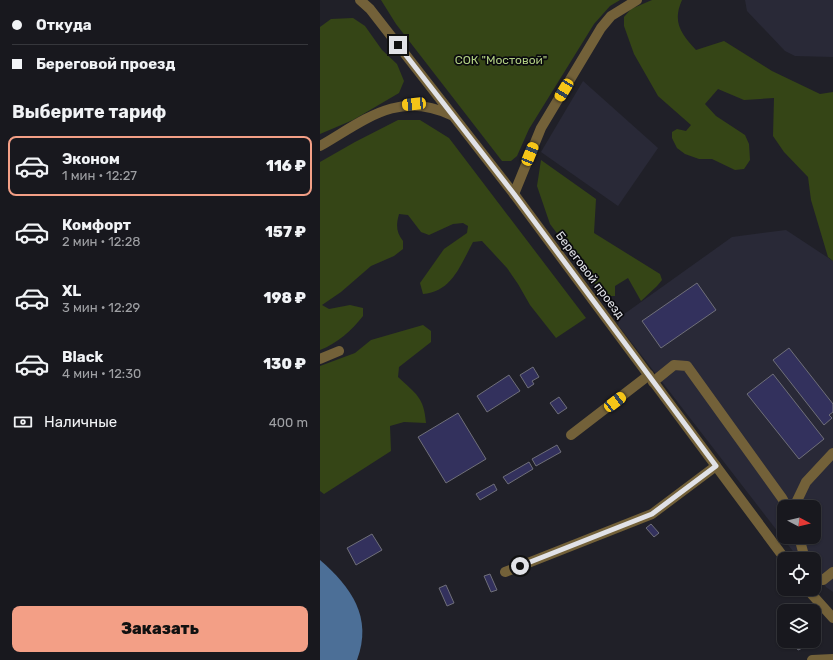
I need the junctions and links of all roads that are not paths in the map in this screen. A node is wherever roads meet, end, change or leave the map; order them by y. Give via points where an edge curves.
1 (360, 0) edge
2 (637, 0) edge
3 (453, 116) junction
4 (320, 146) edge
5 (514, 194) junction
6 (339, 352) dead end
7 (320, 359) edge
8 (651, 378) junction
9 (571, 435) dead end
10 (833, 453) edge
11 (716, 466) junction
12 (783, 500) edge
13 (797, 500) edge
14 (780, 552) edge
15 (505, 572) dead end
16 (833, 572) edge
17 (821, 580) edge
18 (813, 596) edge
19 (832, 618) edge
20 (830, 657) edge
21 (812, 660) edge

1 - 3 street, Береговой проезд via 370,9
2 - 5 street via 611,16 601,28 541,128
3 - 4 street via 436,108 414,104 395,106 376,113
3 - 5 street, Береговой проезд
5 - 8 street, Береговой проезд
6 - 7 street
8 - 9 street
8 - 11 street, Береговой проезд
8 - 12 street via 674,365 687,366
10 - 13 street via 806,482
11 - 14 street, Береговой проезд
11 - 15 street via 652,514
16 - 17 street
18 - 19 street
20 - 21 street

